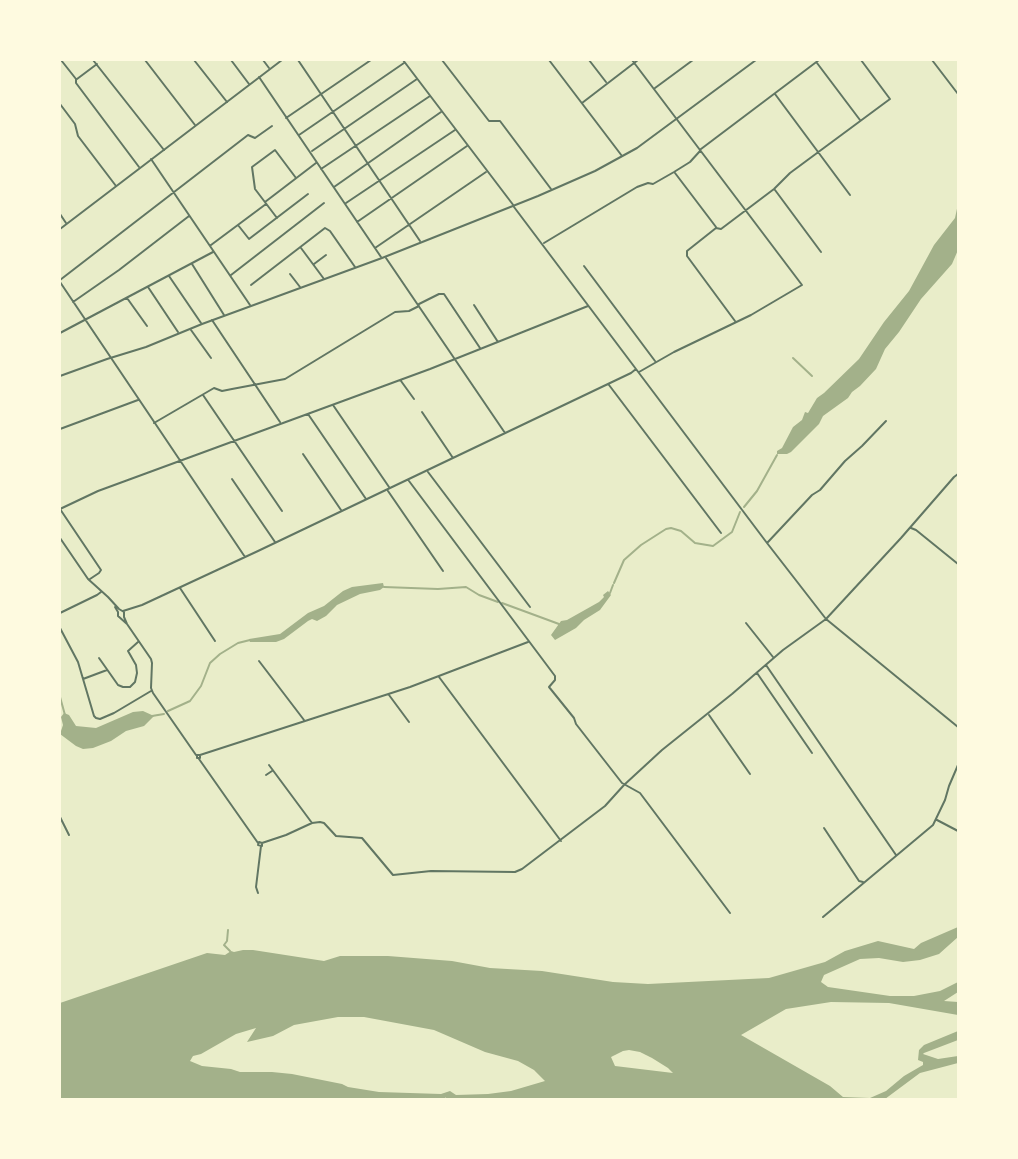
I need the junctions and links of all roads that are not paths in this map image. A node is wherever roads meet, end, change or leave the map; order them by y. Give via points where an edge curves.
1 (61, 60) edge
2 (93, 60) edge
3 (147, 60) edge
4 (194, 60) edge
5 (230, 60) edge
6 (263, 60) edge
7 (282, 60) edge
8 (298, 60) edge
9 (371, 60) edge
10 (442, 60) edge
11 (549, 60) edge
12 (589, 60) edge
13 (638, 60) edge
14 (692, 60) edge
15 (756, 60) edge
16 (861, 60) edge
17 (932, 60) edge
18 (404, 61) edge
19 (633, 61) edge
20 (817, 61) edge
21 (97, 64) junction
22 (270, 69) junction
23 (259, 77) junction
24 (76, 79) junction
25 (418, 79) junction
26 (607, 83) junction
27 (250, 84) junction
28 (654, 89) junction
29 (775, 93) junction
30 (321, 94) junction
31 (958, 94) edge
32 (430, 96) junction
33 (227, 102) junction
34 (60, 104) edge
35 (581, 104) junction
36 (333, 111) junction
37 (442, 111) junction
38 (286, 118) junction
39 (677, 118) junction
40 (861, 121) junction
41 (195, 126) junction
42 (272, 126) dead end
43 (345, 129) junction
44 (456, 130) junction
45 (298, 135) junction
46 (356, 146) junction
47 (468, 146) junction
48 (164, 150) junction
49 (700, 150) junction
50 (310, 152) junction
51 (819, 152) junction
52 (622, 157) junction
53 (152, 159) junction
54 (317, 162) junction
55 (368, 163) junction
56 (140, 167) junction
57 (321, 169) junction
58 (487, 172) junction
59 (674, 172) junction
60 (296, 178) junction
61 (379, 181) junction
62 (116, 186) junction
63 (333, 187) junction
64 (774, 189) junction
65 (551, 190) junction
66 (174, 192) junction
67 (308, 194) dead end
68 (850, 195) dead end
69 (391, 198) junction
70 (266, 203) junction
71 (324, 203) dead end
72 (345, 204) junction
73 (514, 206) junction
74 (746, 210) junction
75 (60, 214) edge
76 (190, 216) junction
77 (277, 218) junction
78 (357, 222) junction
79 (67, 223) junction
80 (238, 225) junction
81 (409, 225) junction
82 (716, 228) junction
83 (60, 229) edge
84 (421, 242) junction
85 (543, 243) junction
86 (210, 245) junction
87 (300, 248) junction
88 (375, 248) junction
89 (214, 251) junction
90 (821, 252) dead end
91 (326, 255) dead end
92 (383, 257) junction
93 (192, 263) junction
94 (313, 265) junction
95 (584, 266) dead end
96 (356, 268) junction
97 (290, 274) dead end
98 (168, 275) junction
99 (230, 275) junction
100 (324, 279) junction
101 (60, 281) edge
102 (251, 285) dead end
103 (148, 286) junction
104 (300, 288) junction
105 (127, 297) junction
106 (73, 302) junction
107 (419, 305) junction
108 (474, 305) dead end
109 (251, 306) junction
110 (589, 306) junction
111 (224, 316) junction
112 (85, 319) junction
113 (212, 320) junction
114 (737, 322) junction
115 (202, 324) junction
116 (147, 326) dead end
117 (190, 328) junction
118 (60, 333) edge
119 (179, 333) junction
120 (498, 342) junction
121 (481, 349) junction
122 (110, 358) junction
123 (211, 358) dead end
124 (455, 359) junction
125 (656, 362) junction
126 (638, 370) junction
127 (60, 376) edge
128 (400, 380) junction
129 (609, 384) junction
130 (256, 385) junction
131 (202, 395) junction
132 (414, 399) dead end
133 (139, 400) junction
134 (333, 404) junction
135 (422, 412) dead end
136 (308, 413) junction
137 (886, 421) dead end
138 (154, 423) junction
139 (281, 423) junction
140 (60, 429) edge
141 (505, 433) junction
142 (234, 440) junction
143 (303, 454) dead end
144 (454, 458) junction
145 (180, 461) junction
146 (428, 471) junction
147 (958, 474) edge
148 (232, 479) dead end
149 (408, 480) junction
150 (389, 489) junction
151 (366, 499) junction
152 (60, 503) edge
153 (60, 509) edge
154 (282, 511) dead end
155 (341, 511) junction
156 (910, 528) junction
157 (721, 533) dead end
158 (60, 538) edge
159 (275, 542) junction
160 (767, 543) junction
161 (245, 557) junction
162 (958, 564) edge
163 (443, 571) dead end
164 (89, 580) junction
165 (180, 587) junction
166 (102, 591) junction
167 (530, 607) dead end
168 (60, 613) edge
169 (122, 614) junction
170 (826, 619) junction
171 (746, 623) dead end
172 (60, 628) edge
173 (139, 642) junction
174 (215, 642) dead end
175 (529, 642) junction
176 (99, 657) dead end
177 (773, 658) junction
178 (259, 661) dead end
179 (766, 665) junction
180 (107, 670) junction
181 (756, 673) junction
182 (439, 676) junction
183 (82, 679) junction
184 (152, 691) junction
185 (389, 694) junction
186 (708, 714) junction
187 (304, 721) junction
188 (409, 722) dead end
189 (958, 727) edge
190 (811, 753) dead end
191 (199, 756) junction
192 (269, 765) dead end
193 (958, 765) edge
194 (273, 770) junction
195 (750, 774) dead end
196 (266, 775) dead end
197 (624, 785) junction
198 (60, 817) edge
199 (936, 820) junction
200 (312, 823) junction
201 (824, 828) dead end
202 (958, 831) edge
203 (69, 835) dead end
204 (561, 841) junction
205 (261, 844) junction
206 (897, 855) junction
207 (864, 882) junction
208 (258, 893) dead end
209 (730, 913) dead end
210 (824, 917) dead end

1 - 24 street
2 - 21 street
3 - 41 street
4 - 33 street
5 - 27 street
6 - 22 street
7 - 22 street
8 - 30 street
9 - 30 street
10 - 65 street via 489,121 500,121
11 - 35 street
12 - 26 street
13 - 19 street
14 - 28 street
15 - 39 street
16 - 40 street via 890,99
17 - 31 street
18 - 25 street
18 - 36 street
19 - 26 street
19 - 28 street
20 - 29 street
20 - 40 street
21 - 24 street
21 - 48 street
22 - 23 street
23 - 27 street
23 - 38 street
24 - 56 street
25 - 32 street
25 - 43 street
26 - 35 street
27 - 33 street
28 - 39 street
29 - 49 street
29 - 51 street
30 - 36 street
30 - 38 street
32 - 37 street
32 - 46 street
33 - 41 street
34 - 62 street
35 - 52 street
36 - 43 street
36 - 45 street
37 - 44 street
37 - 55 street
38 - 45 street
39 - 49 street
39 - 52 street
40 - 51 street
41 - 48 street
42 - 66 street via 255,138 248,135
43 - 46 street
43 - 50 street
44 - 47 street
44 - 61 street
45 - 50 street
46 - 55 street
46 - 57 street
47 - 58 street
47 - 69 street
48 - 53 street
49 - 59 street
49 - 74 street
50 - 54 street
51 - 64 street
51 - 68 street
52 - 65 street
53 - 56 street
53 - 66 street
54 - 57 street
54 - 60 street
55 - 61 street
55 - 63 street
56 - 62 street
57 - 63 street
58 - 73 street
58 - 81 street
59 - 82 street
59 - 85 street via 637,187
60 - 70 street
60 - 70 street via 275,150 251,168 255,189
61 - 69 street
61 - 72 street
62 - 79 street
63 - 72 street
64 - 74 street
64 - 90 street
65 - 73 street
66 - 76 street
66 - 101 street
67 - 77 street
69 - 78 street
69 - 81 street
70 - 77 street
70 - 80 street
71 - 99 street
72 - 78 street
73 - 84 street
73 - 85 street
74 - 82 street
74 - 114 street via 802,285
75 - 79 street
76 - 86 street
76 - 106 street
77 - 80 street via 249,239
78 - 88 street
79 - 83 street
80 - 86 street
81 - 84 street
81 - 88 street
82 - 114 street via 687,251 687,256
84 - 92 street
85 - 110 street
86 - 89 street
87 - 94 street
87 - 96 street via 325,229
87 - 102 street
88 - 92 street
89 - 93 street
89 - 99 street
91 - 94 street
92 - 96 street
92 - 107 street
93 - 98 street
93 - 111 street
94 - 100 street
95 - 125 street
96 - 100 street
97 - 104 street
98 - 103 street
98 - 115 street
99 - 109 street
100 - 104 street
101 - 106 street
103 - 105 street
103 - 119 street
104 - 109 street
105 - 112 street
105 - 116 street
106 - 112 street
107 - 121 street via 444,294
107 - 124 street
107 - 130 street via 395,312 285,379
108 - 120 street
109 - 111 street
110 - 120 street
110 - 126 street
111 - 113 street
112 - 118 street
112 - 122 street
113 - 115 street
113 - 130 street
114 - 125 street
115 - 117 street
117 - 119 street
117 - 123 street
119 - 122 street
120 - 121 street
121 - 124 street
122 - 127 street
122 - 133 street
124 - 128 street
124 - 141 street
125 - 126 street
126 - 129 street
126 - 160 street
128 - 132 street
128 - 134 street
129 - 141 street
129 - 157 street
130 - 131 street via 222,391 214,388
130 - 139 street
131 - 138 street
131 - 142 street
133 - 138 street
133 - 140 street
134 - 136 street
134 - 150 street
135 - 144 street
136 - 139 street
136 - 151 street
137 - 160 street
138 - 145 street
139 - 142 street
141 - 144 street
142 - 145 street
142 - 154 street
143 - 155 street
144 - 146 street
145 - 153 street
145 - 161 street
146 - 149 street
146 - 167 street
147 - 156 street
148 - 159 street
149 - 150 street
149 - 175 street
150 - 151 street
150 - 163 street
151 - 155 street
152 - 153 street
153 - 164 street via 100,570
155 - 159 street
156 - 162 street
156 - 170 street
158 - 164 street
159 - 161 street
160 - 170 street
161 - 165 street
164 - 166 street
165 - 169 street
165 - 174 street
166 - 168 street
166 - 169 street
169 - 173 street
170 - 177 street
170 - 189 street
171 - 177 street
172 - 183 street
173 - 180 street via 128,651 137,669 133,685 120,686
173 - 184 street via 152,663
175 - 182 street
175 - 197 street via 555,676 549,687
176 - 180 street
177 - 179 street
178 - 187 street
179 - 181 street
179 - 206 street
180 - 183 street
181 - 186 street
181 - 190 street
182 - 185 street
182 - 204 street
183 - 184 street via 98,719
184 - 191 street
185 - 187 street
185 - 188 street
186 - 195 street
186 - 197 street
187 - 191 street
191 - 205 street
192 - 194 street
193 - 199 street
194 - 196 street
194 - 200 street
197 - 204 street
197 - 209 street via 640,793
198 - 203 street
199 - 202 street
199 - 206 street
200 - 204 street via 324,823 336,836 362,838 394,876 514,872
200 - 205 street
201 - 207 street via 858,880
205 - 208 street
206 - 207 street
207 - 210 street

